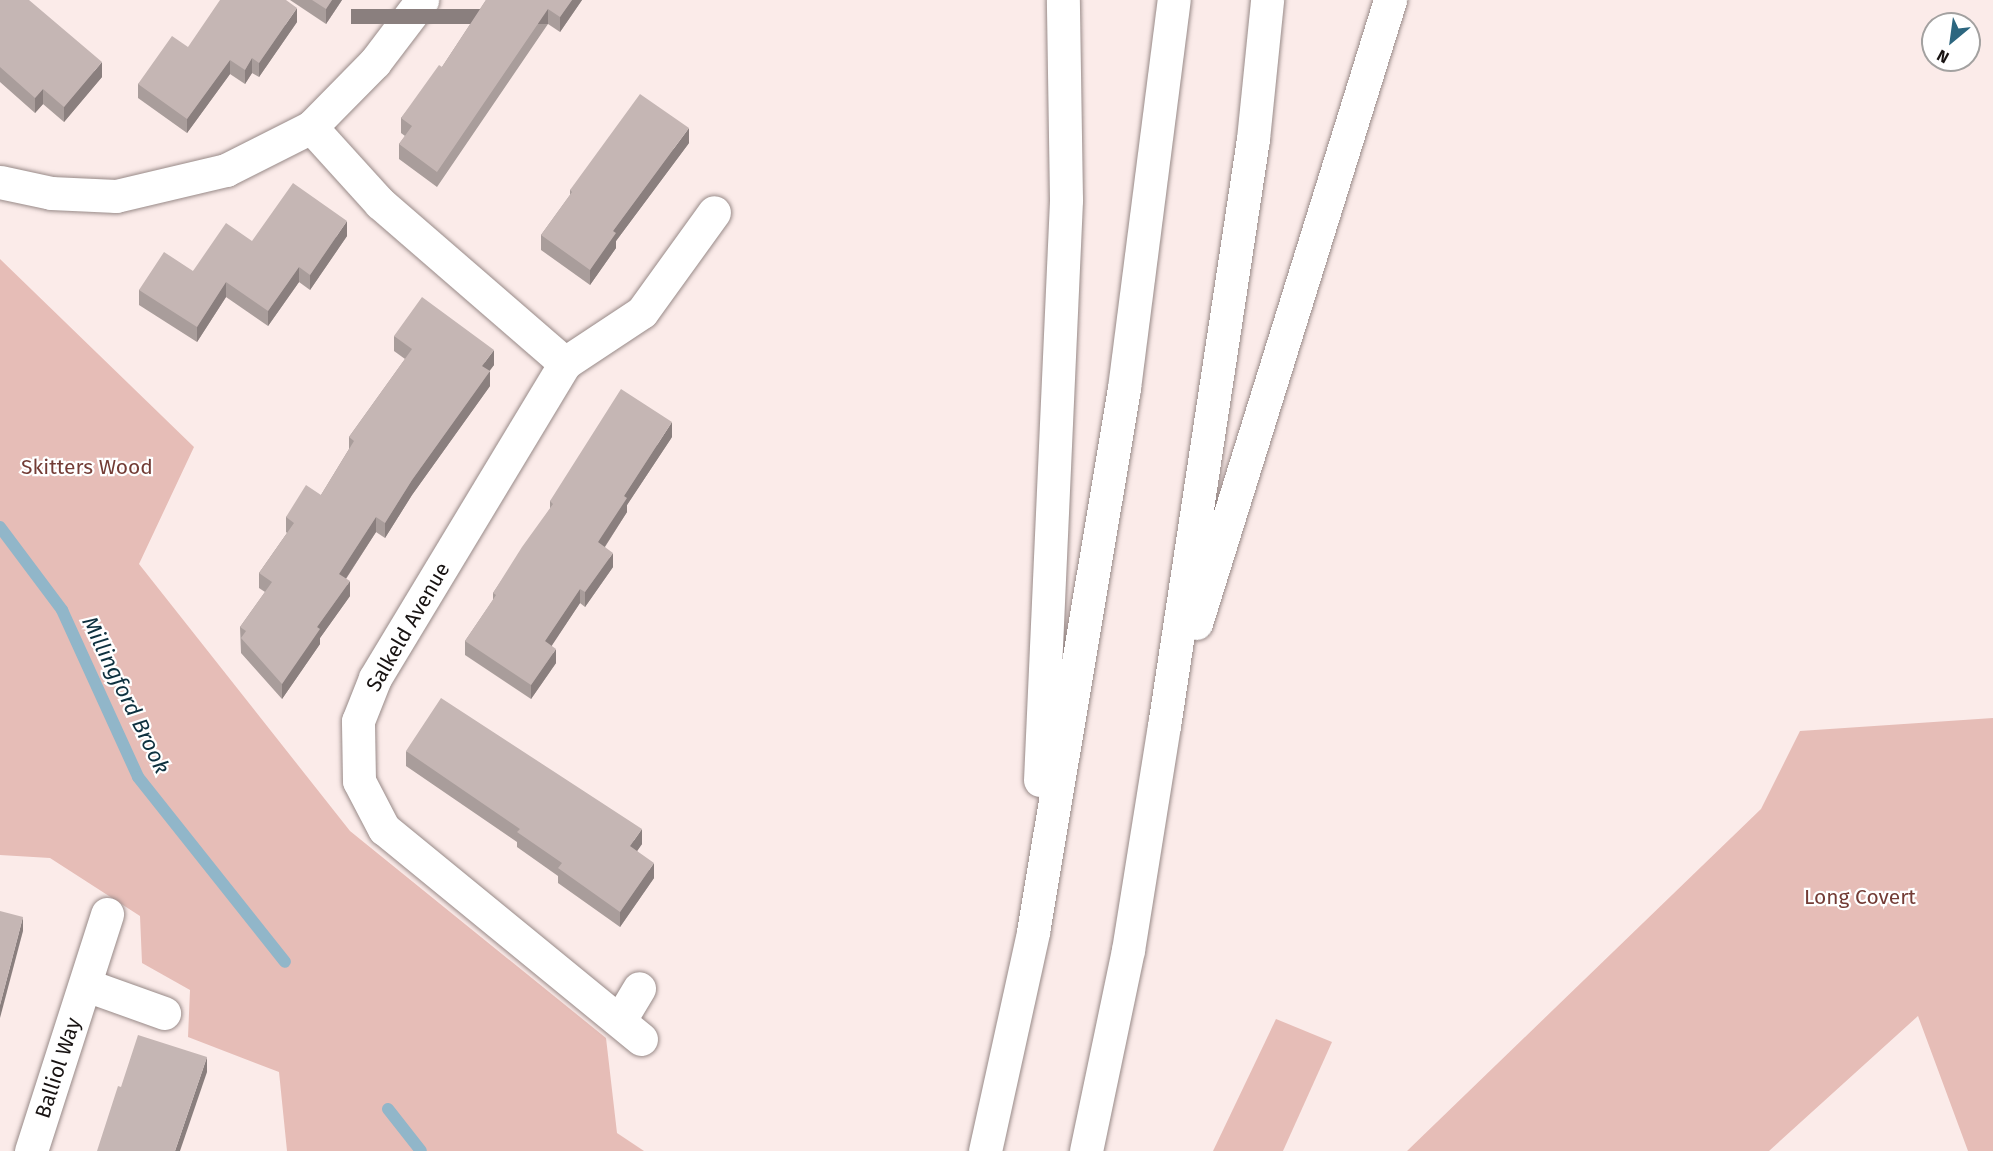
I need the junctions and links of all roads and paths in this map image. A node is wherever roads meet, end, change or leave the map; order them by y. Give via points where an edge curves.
1 (422, 0) edge
2 (1063, 0) edge
3 (1174, 0) edge
4 (1267, 0) edge
5 (1390, 0) edge
6 (311, 127) junction
7 (0, 182) edge
8 (714, 212) dead end
9 (565, 363) junction
10 (1164, 726) junction
11 (107, 914) dead end
12 (1033, 932) junction
13 (86, 985) junction
14 (639, 988) dead end
15 (164, 1013) dead end
16 (31, 1151) edge
17 (986, 1151) edge
18 (1086, 1151) edge

1 - 6 main road via 375,62
2 - 12 main road via 1065,223
3 - 12 main road via 1124,388
4 - 10 main road via 1253,139
5 - 10 main road
6 - 7 main road via 226,170 116,196 51,194
6 - 9 main road via 380,203
8 - 9 main road, Salkeld Avenue via 642,312
9 - 14 main road, Salkeld Avenue via 375,678 358,720 359,781 384,829 630,1029
10 - 18 main road via 1128,950
11 - 13 main road, Balliol Way
12 - 17 main road
13 - 15 main road
13 - 16 main road, Balliol Way

